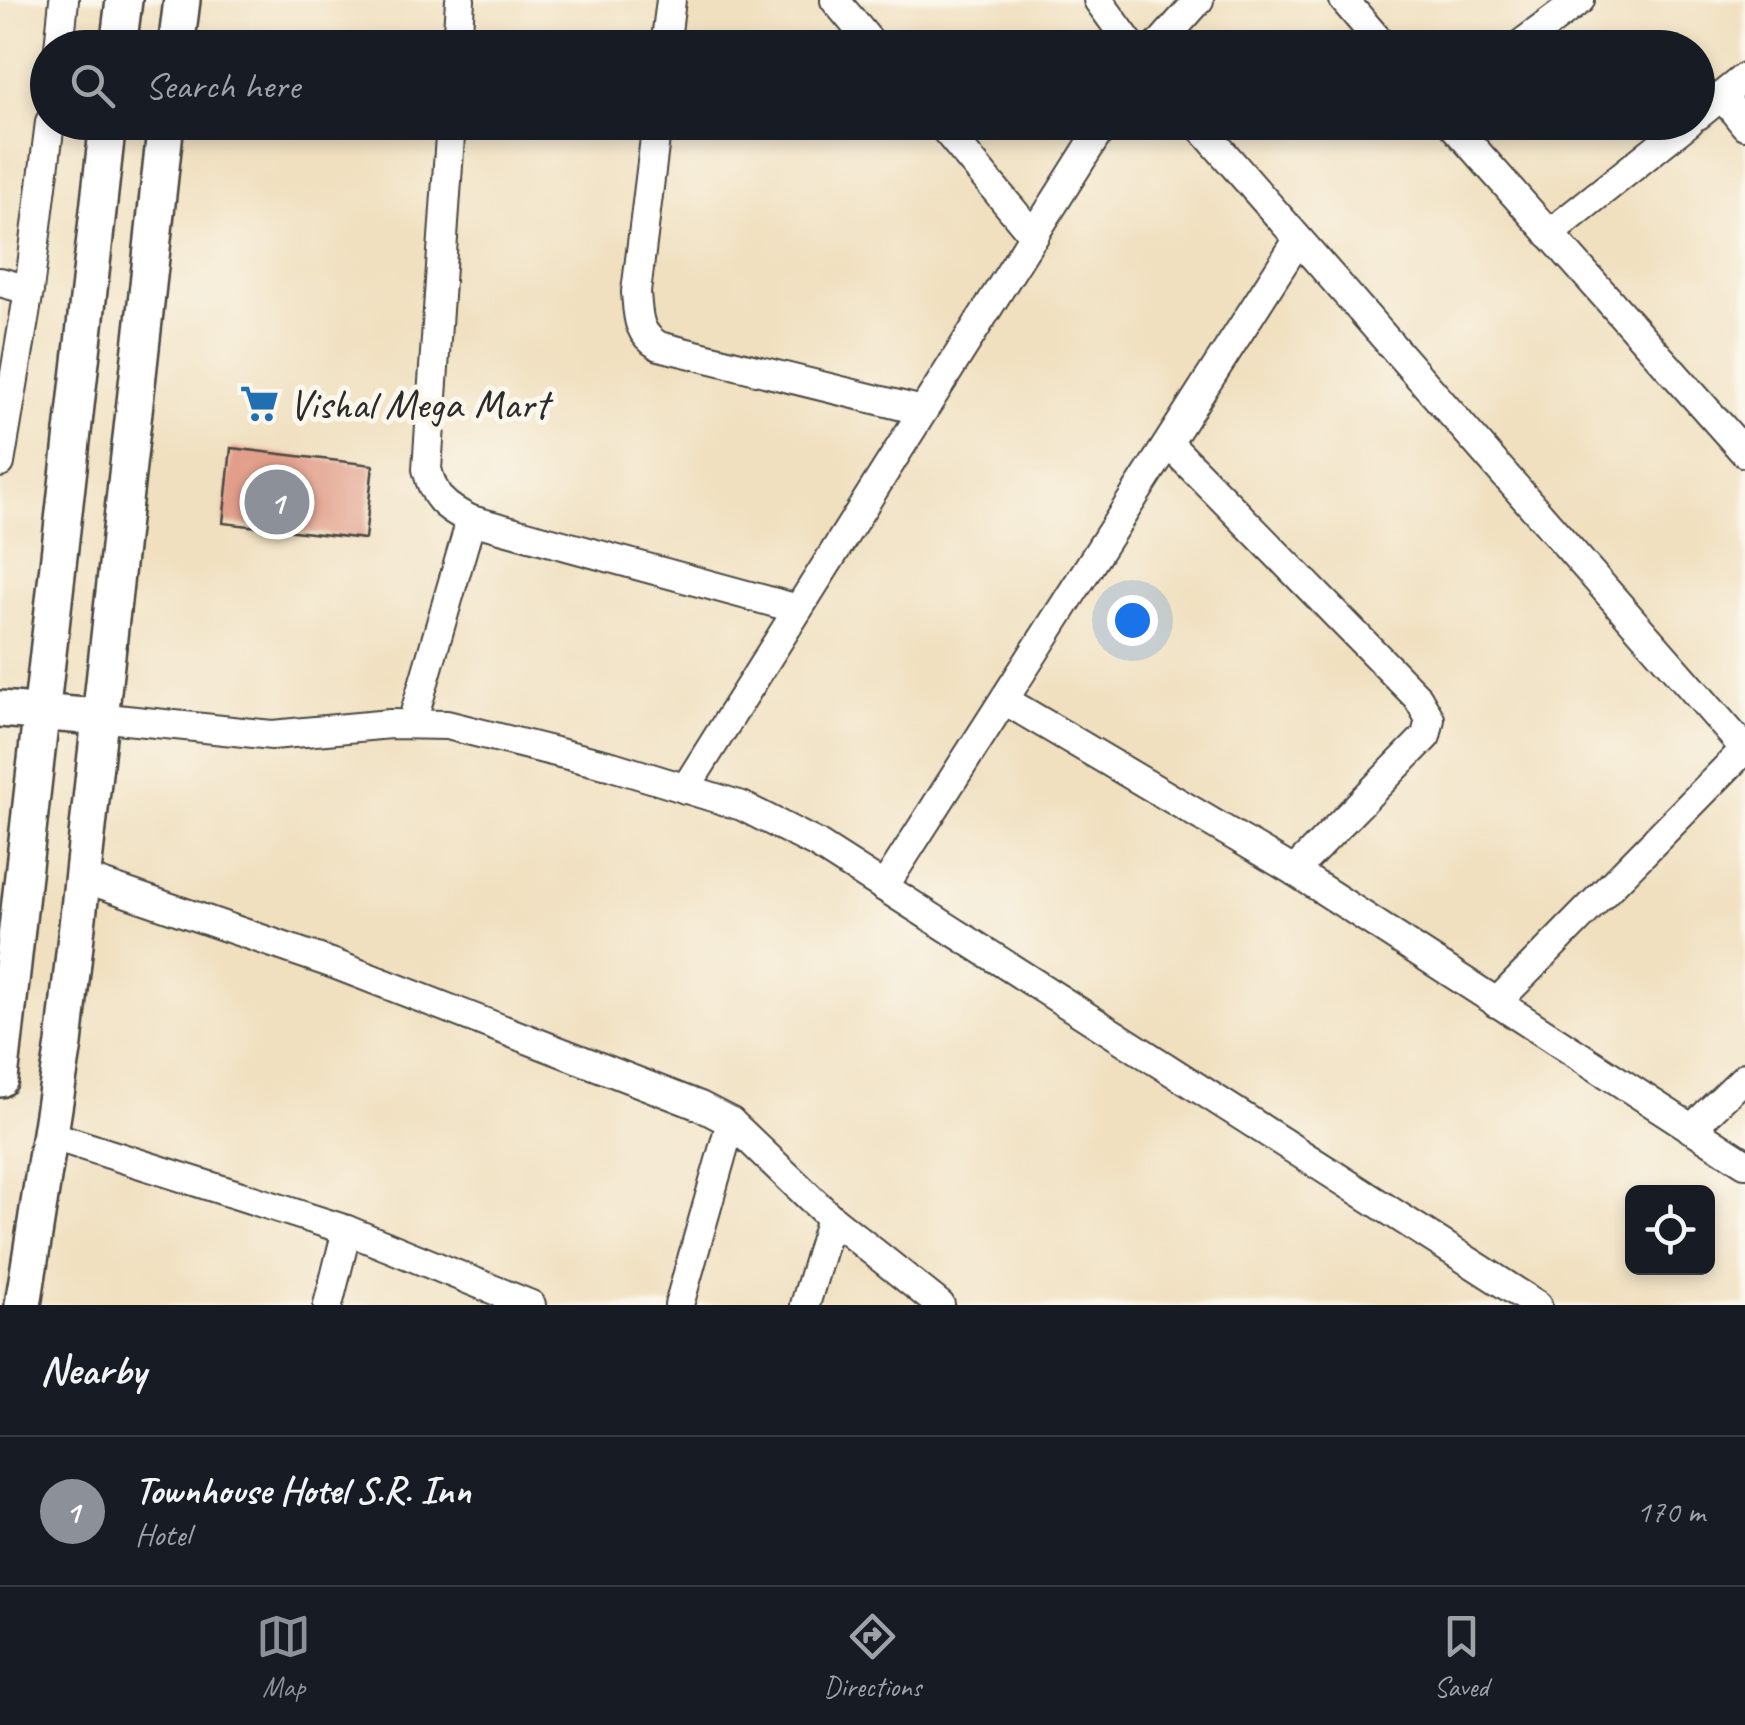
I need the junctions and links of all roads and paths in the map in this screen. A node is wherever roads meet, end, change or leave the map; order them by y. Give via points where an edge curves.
1 (64, 0) edge
2 (124, 0) edge
3 (182, 0) edge
4 (460, 0) edge
5 (671, 0) edge
6 (836, 0) edge
7 (1098, 0) edge
8 (1199, 0) edge
9 (1344, 0) edge
10 (1580, 0) edge
11 (61, 30) edge
12 (120, 30) edge
13 (178, 30) edge
14 (458, 30) edge
15 (668, 30) edge
16 (861, 30) edge
17 (1120, 30) edge
18 (1172, 30) edge
19 (1370, 30) edge
20 (1540, 30) edge
21 (1745, 78) edge
22 (1722, 96) junction
23 (1715, 102) edge
24 (1745, 124) edge
25 (48, 140) edge
26 (106, 140) edge
27 (164, 140) edge
28 (450, 140) edge
29 (654, 140) edge
30 (953, 140) edge
31 (1094, 140) edge
32 (1212, 140) edge
33 (1466, 140) edge
34 (1666, 140) edge
35 (1550, 234) junction
36 (1034, 236) junction
37 (1298, 240) junction
38 (0, 282) edge
39 (30, 290) junction
40 (923, 411) junction
41 (1170, 445) junction
42 (1745, 453) edge
43 (0, 463) edge
44 (471, 520) junction
45 (798, 609) junction
46 (1006, 700) junction
47 (0, 709) edge
48 (42, 714) junction
49 (98, 717) junction
50 (412, 723) junction
51 (1745, 749) edge
52 (685, 788) junction
53 (1294, 871) junction
54 (81, 877) junction
55 (884, 887) junction
56 (1496, 1002) junction
57 (1745, 1077) edge
58 (0, 1079) edge
59 (730, 1122) junction
60 (1691, 1129) junction
61 (50, 1136) junction
62 (1745, 1163) edge
63 (831, 1218) junction
64 (347, 1230) junction
65 (23, 1305) edge
66 (328, 1305) edge
67 (530, 1305) edge
68 (679, 1305) edge
69 (805, 1305) edge
70 (940, 1305) edge
71 (1537, 1305) edge

1 - 11 street
2 - 12 street
3 - 13 street
4 - 14 street
5 - 15 street
6 - 16 street
7 - 17 street
8 - 18 street
9 - 19 street
10 - 20 street
21 - 22 street
22 - 23 street
22 - 24 street
25 - 39 street
26 - 48 street
27 - 49 street
28 - 44 street via 427,468 444,508
29 - 40 street via 636,292 645,337 659,346
30 - 36 street
31 - 36 street
32 - 37 street
33 - 35 street
34 - 35 street
35 - 42 street
36 - 40 street
37 - 41 street
37 - 51 street
38 - 39 street
39 - 43 street
40 - 45 street
41 - 46 street
41 - 53 street via 1418,698 1430,719 1426,736
44 - 45 street
44 - 50 street
45 - 52 street
46 - 53 street
46 - 55 street
47 - 48 street
48 - 49 street
48 - 58 street
49 - 50 street via 272,736
49 - 54 street
50 - 52 street via 447,725
51 - 56 street
52 - 55 street via 784,824
53 - 56 street
54 - 59 street via 334,964
54 - 61 street
55 - 71 street
56 - 60 street
57 - 60 street
59 - 63 street
59 - 68 street
60 - 62 street
61 - 64 street
61 - 65 street
63 - 69 street
63 - 70 street
64 - 66 street
64 - 67 street

